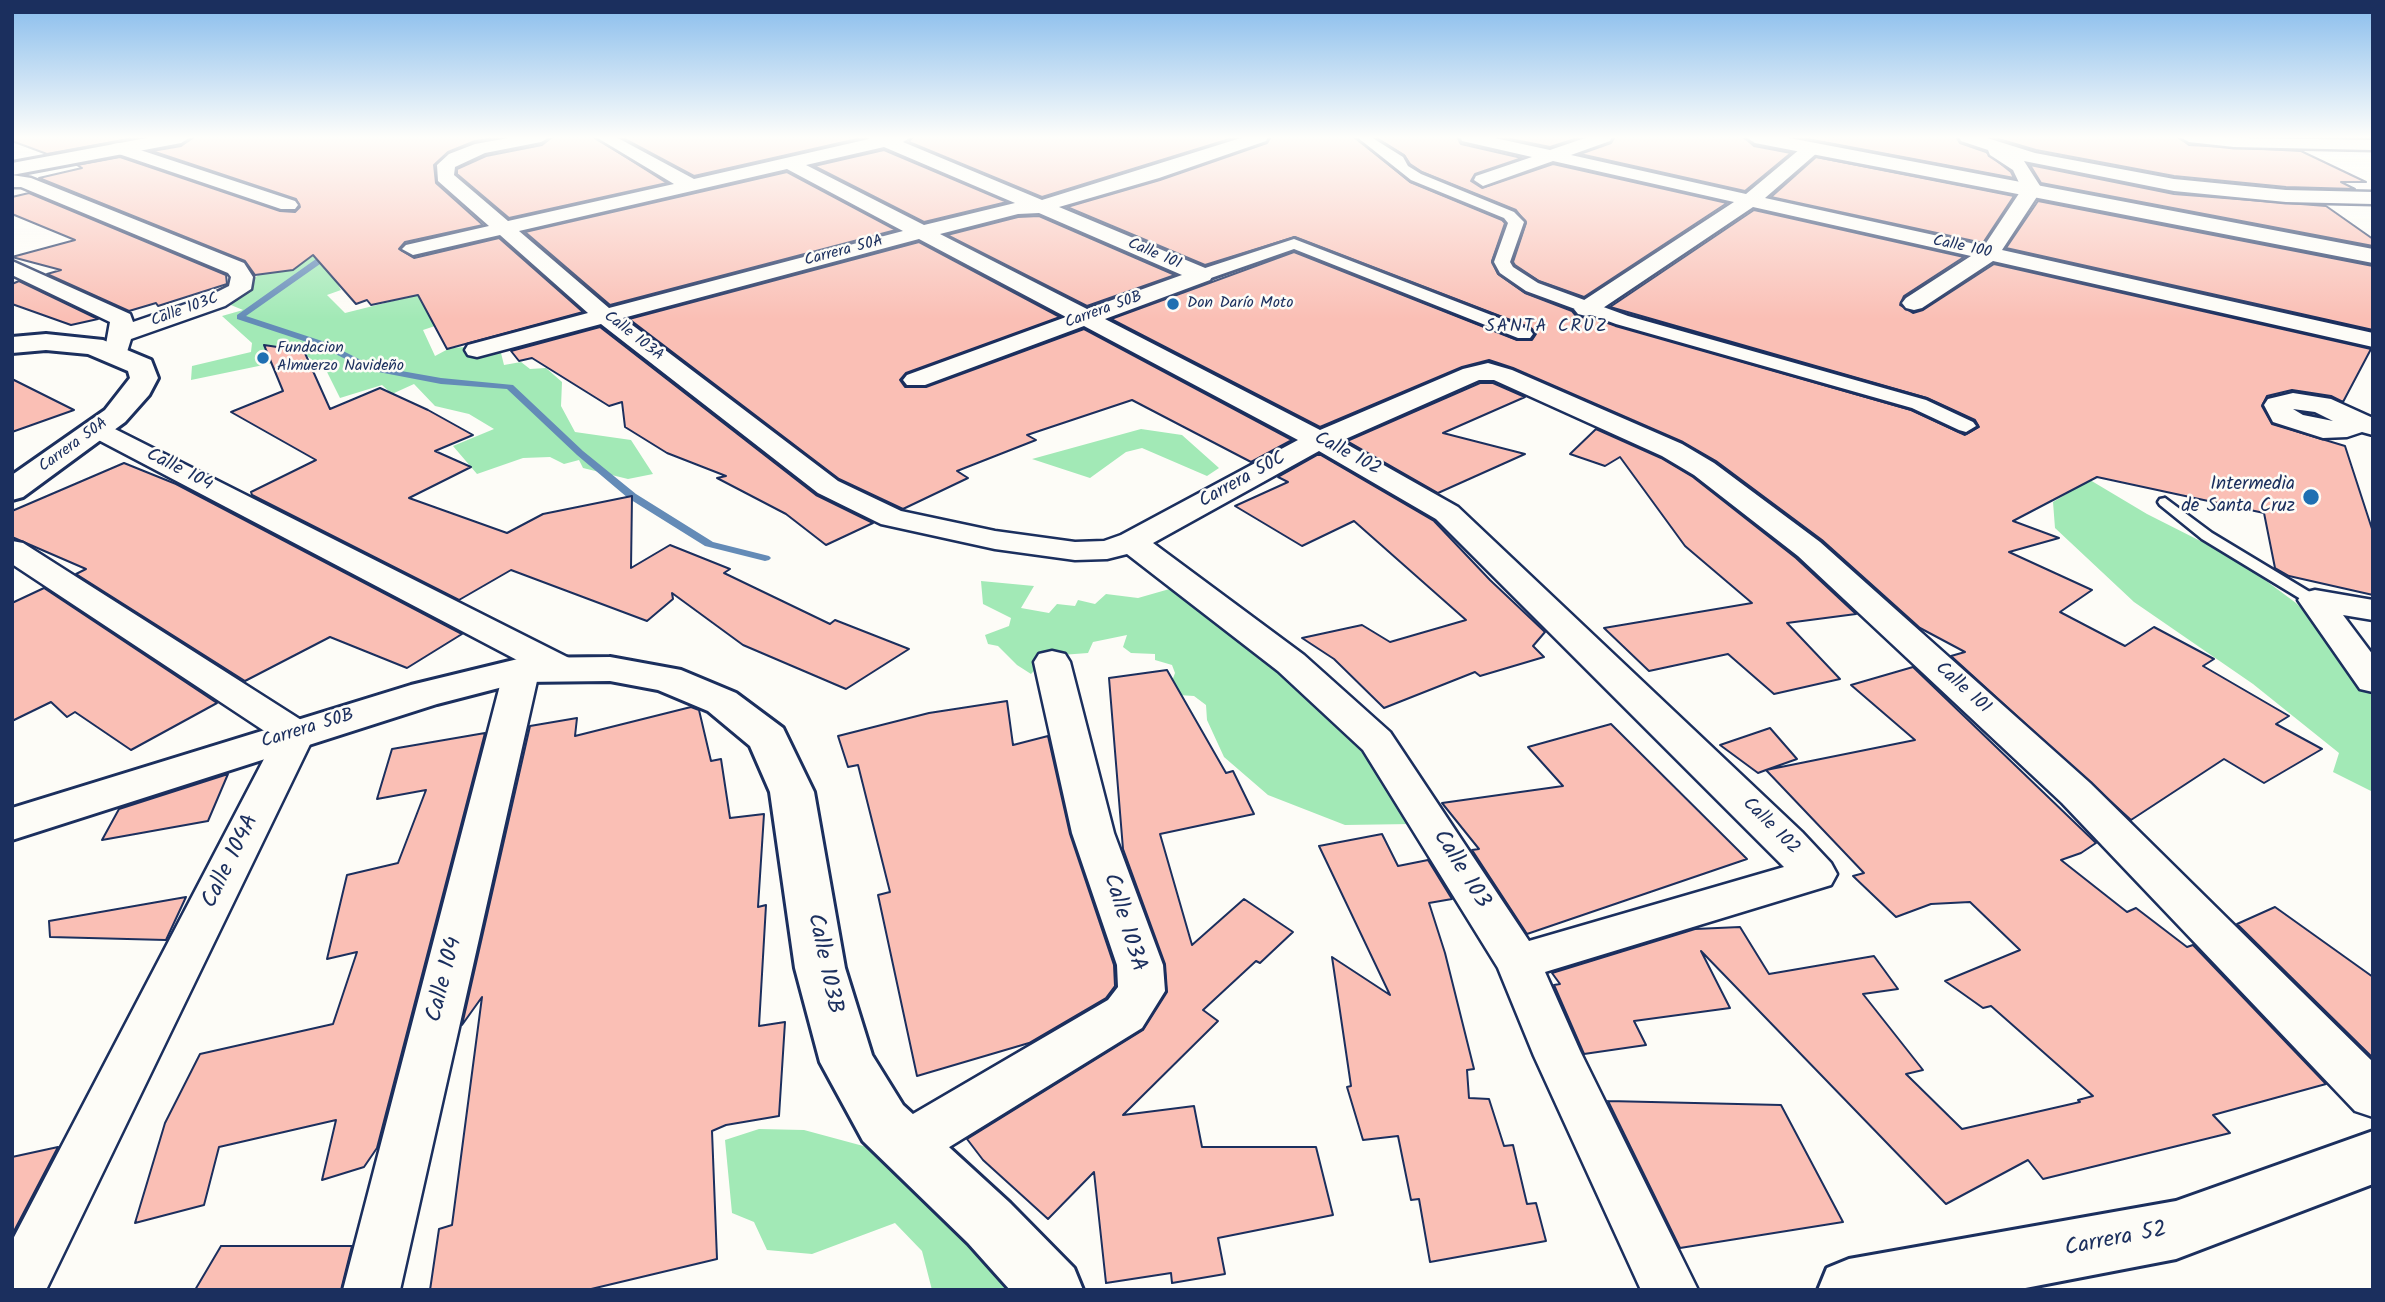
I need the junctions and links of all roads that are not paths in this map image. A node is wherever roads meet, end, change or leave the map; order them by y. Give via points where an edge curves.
1 (61, 198) edge
2 (267, 198) edge
3 (470, 198) edge
4 (631, 198) edge
5 (856, 198) edge
6 (1020, 198) edge
7 (1071, 198) edge
8 (1467, 198) edge
9 (1735, 198) edge
10 (1753, 198) edge
11 (2026, 198) edge
12 (2077, 198) edge
13 (1749, 201) junction
14 (288, 205) dead end
15 (1040, 207) junction
16 (505, 228) junction
17 (922, 232) junction
18 (413, 249) dead end
19 (1989, 254) junction
20 (2373, 256) edge
21 (12, 267) edge
22 (1202, 275) junction
23 (1914, 303) dead end
24 (1587, 309) junction
25 (605, 316) junction
26 (1083, 318) junction
27 (1524, 334) dead end
28 (119, 335) junction
29 (2373, 340) edge
30 (12, 345) edge
31 (477, 350) dead end
32 (1488, 371) joint
33 (916, 380) dead end
34 (1966, 426) dead end
35 (99, 429) junction
36 (1319, 440) junction
37 (12, 490) edge
38 (2165, 502) dead end
39 (1132, 542) junction
40 (12, 550) edge
41 (1075, 551) joint
42 (2315, 600) junction
43 (2373, 610) edge
44 (1052, 662) dead end
45 (540, 669) junction
46 (610, 669) joint
47 (2373, 681) edge
48 (296, 734) junction
49 (12, 824) edge
50 (1518, 962) junction
51 (2373, 1095) edge
52 (907, 1145) junction
53 (2373, 1157) edge
54 (22, 1262) edge
55 (371, 1290) edge
56 (1052, 1290) edge
57 (1670, 1290) edge
58 (1849, 1290) edge

1 - 28 street, Calle 103C via 236,268 242,277 240,289 217,301
2 - 14 street
3 - 16 street, Calle 103A
4 - 16 street
5 - 17 street, Calle 102
6 - 15 street, Calle 101
7 - 15 street, Carrera 50A
8 - 24 street via 1516,222 1502,262 1506,270 1532,287
9 - 13 street, Calle 100
10 - 13 street
11 - 19 street
12 - 20 street
13 - 19 street, Calle 100
13 - 24 street
15 - 17 street, Carrera 50A via 1018,208
15 - 22 street, Calle 101
16 - 18 street
16 - 25 street, Calle 103A
17 - 25 street, Carrera 50A
17 - 26 street, Calle 102
19 - 23 street
19 - 29 street, Calle 100
21 - 28 street
22 - 26 street, Carrera 50B
22 - 27 street, Carrera 50B via 1294,244
24 - 34 street via 1919,404
25 - 31 street, Carrera 50A
25 - 41 street, Calle 103A via 828,487 892,518
26 - 33 street, Carrera 50B
26 - 36 street, Calle 102
28 - 30 street, Carrera 50A via 93,346
28 - 35 street, Carrera 50A via 144,378 139,389
32 - 36 street, Carrera 50C
32 - 51 street, Calle 101 via 1672,450 1809,549 2076,793
35 - 37 street, Carrera 50A
35 - 45 street, Calle 104
36 - 39 street, Carrera 50C
36 - 50 street, Calle 102 via 1447,513 1815,874
38 - 42 lane via 2207,536
39 - 41 street, Carrera 50C via 1107,550
39 - 50 street, Calle 103 via 1292,663 1377,741
40 - 48 street
42 - 43 street
42 - 47 street
44 - 52 street, Calle 103A via 1093,833 1140,965 1142,991 1125,1014
45 - 46 street, Carrera 50B
45 - 48 street, Carrera 50B via 425,694
45 - 55 street, Calle 104
46 - 52 street, Calle 103B via 667,679 722,702 768,738 792,792 820,968 847,1062 883,1123
48 - 49 street, Carrera 50B
48 - 54 street, Calle 104A
50 - 57 street, Calle 103
52 - 56 street, Calle 103B
53 - 58 street, Carrera 52 via 2176,1230

